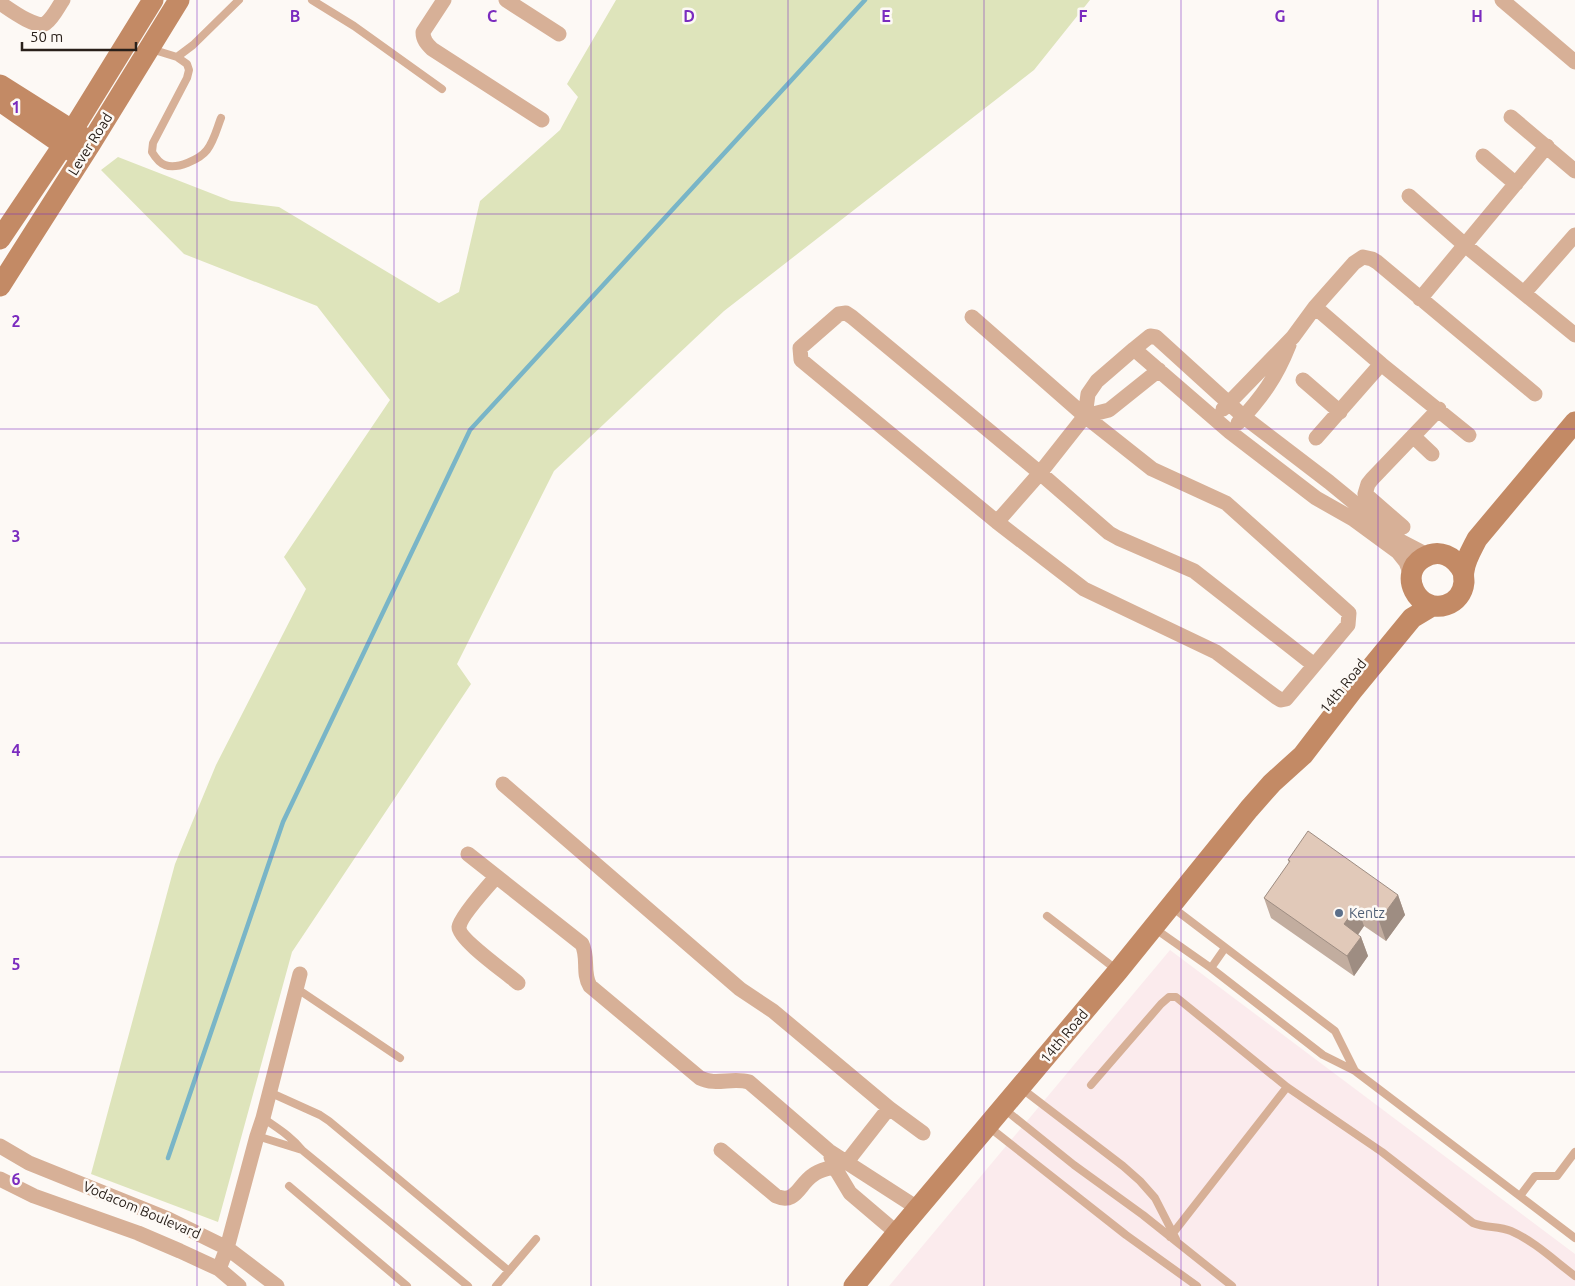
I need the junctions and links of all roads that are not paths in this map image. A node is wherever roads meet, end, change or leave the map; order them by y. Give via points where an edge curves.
1 (63, 0) edge
2 (153, 0) edge
3 (179, 0) edge
4 (239, 0) edge
5 (312, 0) edge
6 (444, 0) edge
7 (506, 0) edge
8 (1502, 0) edge
9 (0, 3) edge
10 (559, 34) dead end
11 (149, 48) junction
12 (177, 57) junction
13 (1575, 62) edge
14 (0, 85) edge
15 (442, 89) dead end
16 (0, 101) edge
17 (1512, 117) dead end
18 (221, 118) dead end
19 (542, 120) dead end
20 (68, 137) junction
21 (1547, 146) junction
22 (86, 150) junction
23 (1483, 156) dead end
24 (1575, 171) edge
25 (1516, 184) junction
26 (1409, 196) dead end
27 (1575, 236) edge
28 (0, 240) edge
29 (1466, 246) junction
30 (0, 286) edge
31 (1524, 294) junction
32 (1420, 299) junction
33 (1315, 307) junction
34 (972, 317) dead end
35 (1575, 335) edge
36 (1293, 337) junction
37 (1134, 349) junction
38 (1381, 364) junction
39 (1159, 370) junction
40 (1303, 380) dead end
41 (1534, 394) dead end
42 (1228, 402) junction
43 (1575, 407) edge
44 (1439, 409) junction
45 (1340, 412) junction
46 (1086, 416) junction
47 (1244, 417) junction
48 (1215, 418) junction
49 (1575, 422) edge
50 (1230, 432) junction
51 (1469, 435) dead end
52 (1413, 436) junction
53 (1316, 438) dead end
54 (1432, 454) dead end
55 (1040, 473) junction
56 (1334, 476) junction
57 (1316, 498) junction
58 (997, 522) junction
59 (1403, 527) dead end
60 (1436, 555) junction
61 (1463, 572) junction
62 (1412, 582) junction
63 (1432, 606) junction
64 (1314, 665) junction
65 (1272, 783) junction
66 (503, 784) dead end
67 (468, 854) dead end
68 (496, 877) junction
69 (1172, 907) junction
70 (1047, 916) dead end
71 (1154, 928) junction
72 (1226, 948) junction
73 (1211, 968) junction
74 (1118, 971) junction
75 (298, 981) joint
76 (518, 983) dead end
77 (400, 1058) dead end
78 (1355, 1071) junction
79 (1091, 1085) dead end
80 (1287, 1087) junction
81 (1020, 1088) junction
82 (270, 1092) junction
83 (889, 1108) junction
84 (1003, 1108) junction
85 (263, 1118) junction
86 (988, 1125) junction
87 (923, 1133) dead end
88 (256, 1136) junction
89 (0, 1146) edge
90 (302, 1150) junction
91 (721, 1150) dead end
92 (1575, 1152) edge
93 (841, 1165) junction
94 (0, 1179) edge
95 (289, 1186) dead end
96 (1520, 1196) junction
97 (919, 1209) junction
98 (897, 1233) junction
99 (1573, 1233) edge
100 (1171, 1235) junction
101 (536, 1239) dead end
102 (227, 1248) junction
103 (219, 1269) junction
104 (509, 1271) junction
105 (1575, 1276) edge
106 (239, 1286) edge
107 (277, 1286) edge
108 (408, 1286) edge
109 (468, 1286) edge
110 (496, 1286) edge
111 (854, 1286) edge
112 (1197, 1286) edge
113 (1232, 1286) edge

1 - 9 street via 44,25 33,24
2 - 20 street, Lever Road
3 - 11 street, Lever Road
4 - 12 lane
5 - 15 lane
6 - 19 street via 423,32 426,43
7 - 10 street
8 - 13 street
11 - 12 lane
11 - 22 street, Lever Road
12 - 18 lane via 187,64 189,70 153,143 155,158 165,166 190,162 206,151
14 - 20 street
16 - 20 street
17 - 21 street
20 - 22 street
20 - 28 street, Lever Road
21 - 24 street
21 - 25 street
22 - 30 street, Lever Road
23 - 25 street
25 - 29 street
26 - 29 street
27 - 31 street
29 - 31 street
29 - 32 street
31 - 35 street
32 - 33 street via 1377,262 1363,257
32 - 41 street
33 - 36 street
33 - 38 street
34 - 46 street
36 - 42 street
36 - 47 street via 1268,387
37 - 39 street
37 - 42 street via 1154,336
37 - 46 street via 1097,381 1088,394
38 - 44 street
38 - 45 street
39 - 46 street via 1109,410
39 - 48 street
40 - 45 street
42 - 47 street
42 - 48 street
43 - 60 street via 1478,526 1466,538
44 - 51 street
44 - 52 street
45 - 53 street
46 - 55 street
46 - 64 street via 1152,469 1226,503 1349,613 1348,624
47 - 50 street
47 - 56 street
48 - 50 street
49 - 61 street via 1477,540
50 - 57 street
52 - 54 street
52 - 59 street via 1365,490
55 - 58 street
55 - 58 street via 852,317 839,314 800,348 801,360
55 - 64 street via 1109,533 1194,570
56 - 57 street
56 - 60 street via 1402,542
57 - 62 street via 1398,552 1406,562
58 - 64 street via 1084,589 1216,652 1281,700 1286,699
60 - 61 street via 1453,558
60 - 62 street via 1419,560 1414,567
61 - 63 street via 1463,589 1459,596 1444,606
62 - 63 street via 1414,593
62 - 65 street, 14th Road via 1403,612 1296,744
63 - 65 street, 14th Road via 1412,618 1303,755
65 - 69 street, 14th Road
66 - 83 street via 740,989 773,1011
67 - 68 street
68 - 76 street via 467,912 459,929 479,952
68 - 93 street via 582,944 586,951 586,979 590,986 700,1078 714,1082 739,1079 749,1082
69 - 71 street, 14th Road
69 - 72 lane
70 - 74 lane
71 - 73 lane
71 - 74 street, 14th Road
72 - 73 lane
72 - 78 lane via 1335,1031
73 - 78 lane via 1323,1055
74 - 81 street, 14th Road
75 - 77 lane
75 - 82 street
78 - 96 lane
79 - 80 lane via 1166,998 1171,997 1180,1000
80 - 100 lane
80 - 105 lane via 1382,1152 1473,1223 1508,1230 1523,1237
81 - 84 street, 14th Road
81 - 100 lane via 1140,1181 1155,1198
82 - 85 street
82 - 104 lane via 320,1115 338,1128
83 - 87 street
83 - 93 street
84 - 86 street, 14th Road
84 - 100 lane via 1074,1165
85 - 88 street
85 - 90 lane via 286,1133
86 - 97 street, 14th Road
86 - 112 lane via 1126,1235
88 - 90 lane
88 - 102 street
89 - 102 street, Vodacom Boulevard via 36,1166 168,1219
90 - 109 lane
91 - 93 street via 783,1199 792,1197 812,1176
92 - 96 lane via 1557,1176 1535,1176
93 - 97 street
93 - 98 street via 850,1193
94 - 103 street, Vodacom Boulevard via 34,1196 138,1233
95 - 108 lane
96 - 99 lane
97 - 98 street, 14th Road
98 - 111 street, 14th Road
100 - 113 lane
101 - 104 lane
102 - 103 street
102 - 107 street, Vodacom Boulevard
103 - 106 street, Vodacom Boulevard
104 - 110 lane

